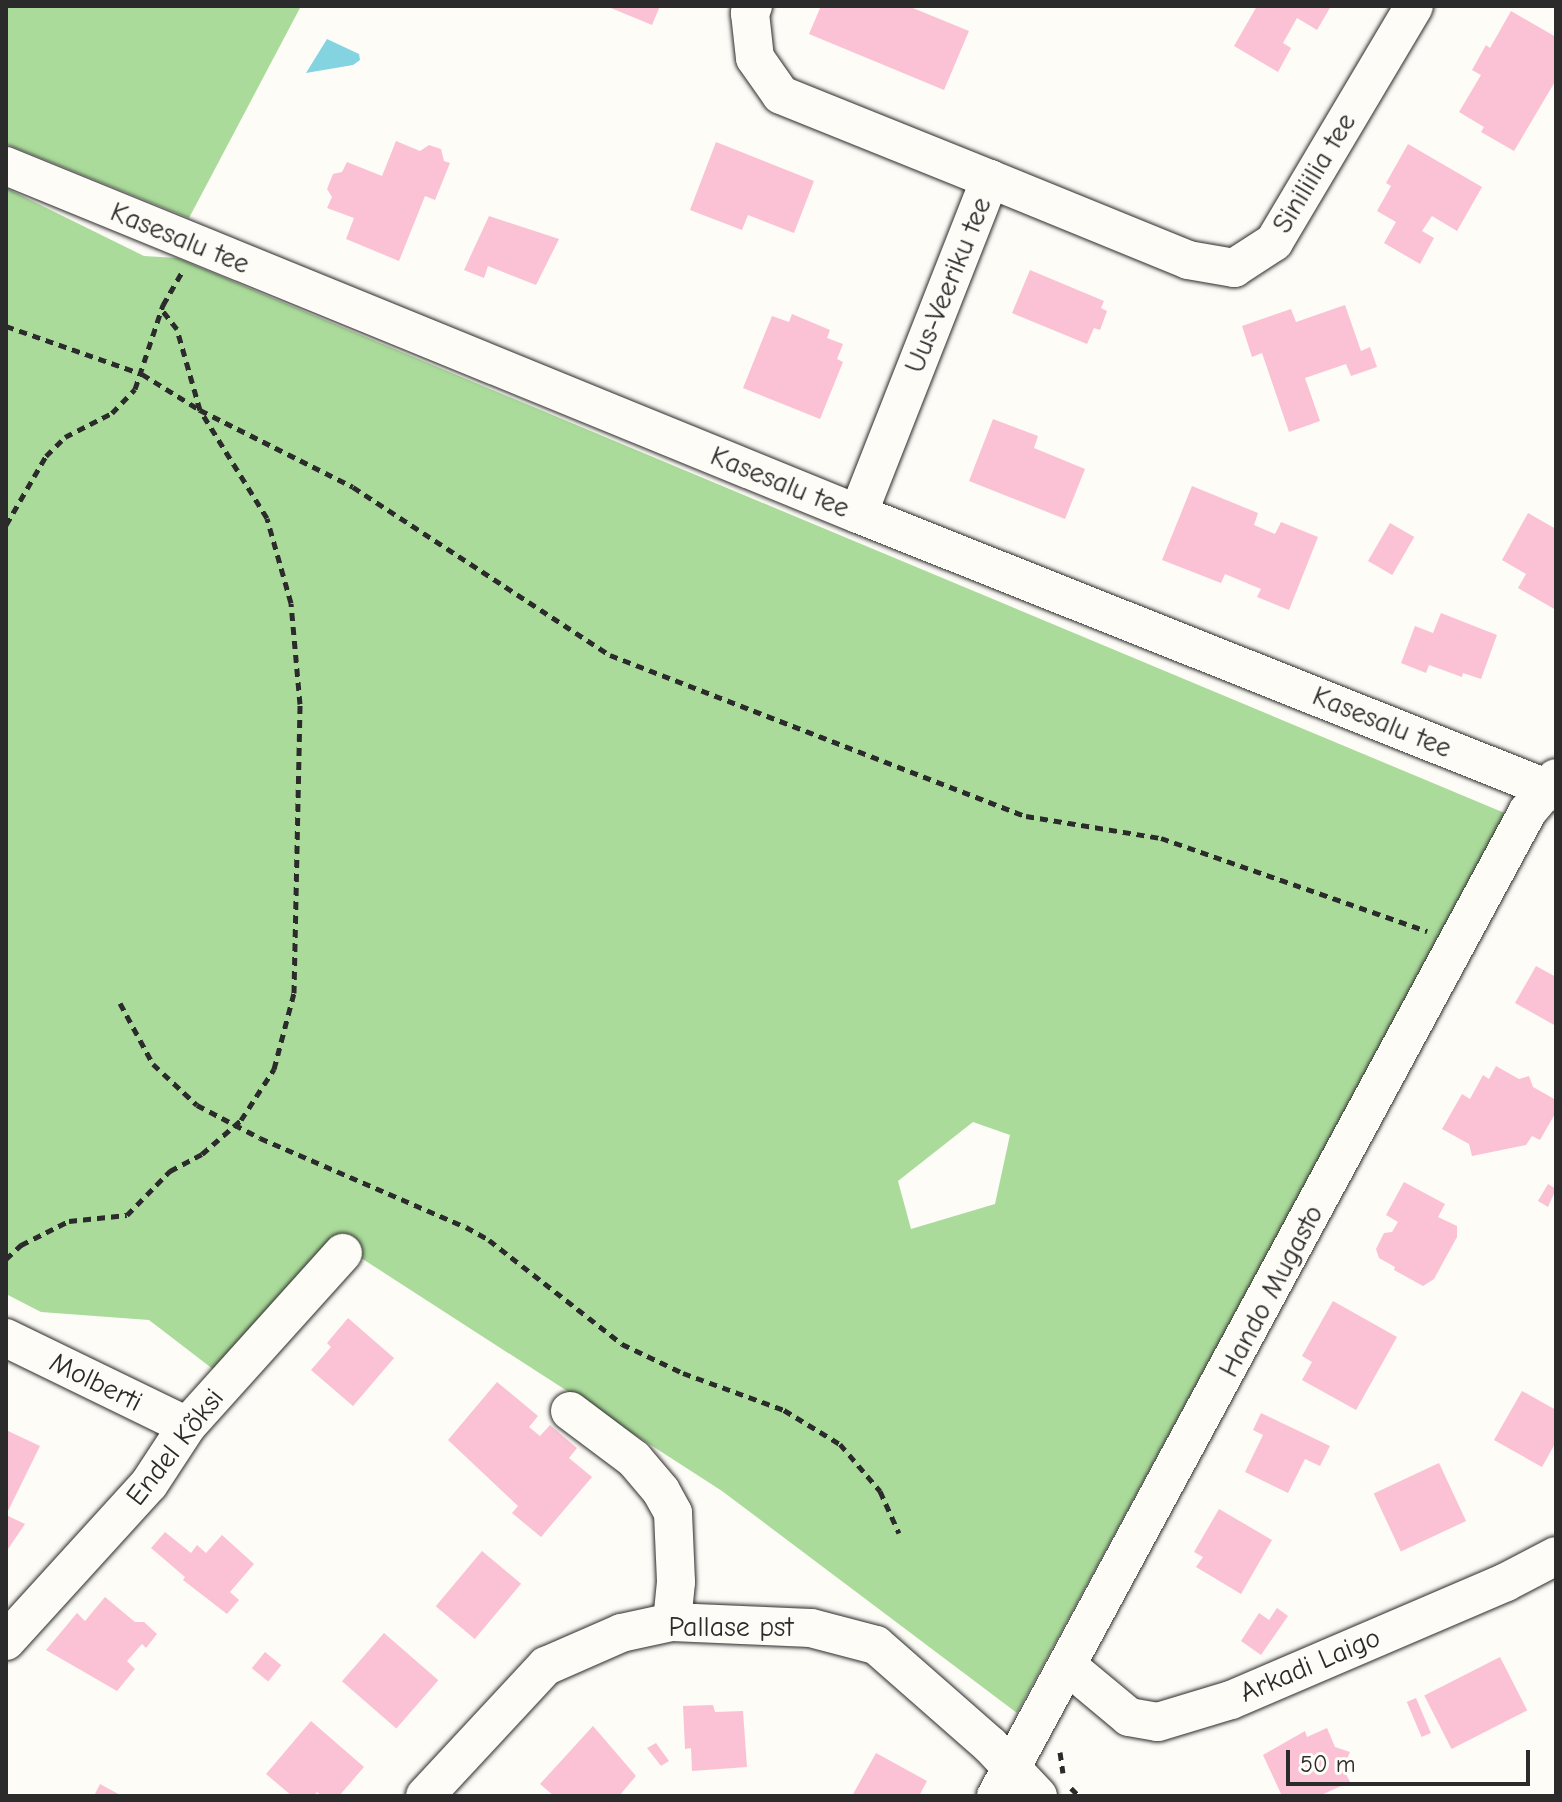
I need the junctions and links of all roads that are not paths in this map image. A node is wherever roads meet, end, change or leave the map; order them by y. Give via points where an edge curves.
1 (753, 6) edge
2 (1414, 6) edge
3 (6, 166) edge
4 (990, 179) junction
5 (858, 514) junction
6 (1554, 786) edge
7 (343, 1253) dead end
8 (6, 1338) edge
9 (570, 1411) dead end
10 (187, 1426) junction
11 (1556, 1556) edge
12 (672, 1622) junction
13 (6, 1641) edge
14 (1069, 1667) junction
15 (1015, 1787) edge
16 (425, 1796) edge

1 - 4 street, Uus-Veeriku tee via 755,58 781,95
2 - 4 street, Siniliilia tee via 1274,242 1234,268 1188,260
3 - 5 street, Kasesalu tee
4 - 5 street, Uus-Veeriku tee
5 - 6 street, Kasesalu tee
6 - 14 street, Hando Mugasto via 1528,811
7 - 10 street, Endel Kõksi
8 - 10 street, Molberti
9 - 12 street via 634,1459 673,1513
10 - 13 street, Endel Kõksi via 149,1484
11 - 14 street, Arkadi Laigo via 1231,1700 1158,1722 1129,1717
12 - 15 street, Pallase pst via 811,1628 876,1645 990,1745
12 - 16 street, Pallase pst via 621,1633 546,1666
14 - 15 street, Hando Mugasto

